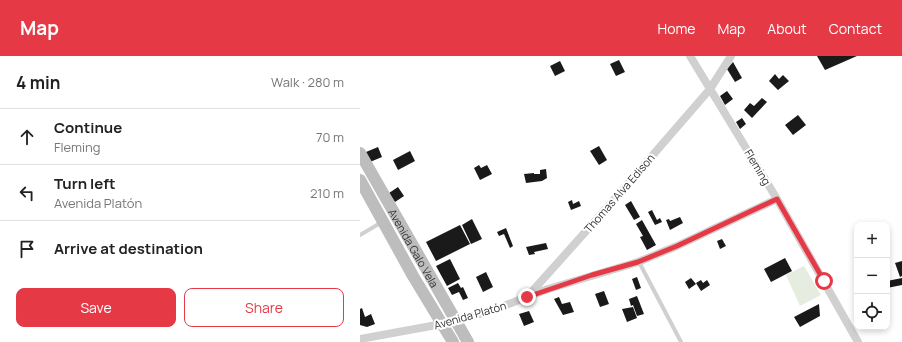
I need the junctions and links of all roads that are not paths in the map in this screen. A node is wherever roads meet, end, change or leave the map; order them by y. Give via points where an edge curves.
1 (690, 56) edge
2 (731, 56) edge
3 (710, 89) junction
4 (360, 153) edge
5 (360, 180) edge
6 (777, 199) junction
7 (383, 221) junction
8 (360, 235) edge
9 (638, 262) junction
10 (527, 297) junction
11 (456, 320) junction
12 (442, 324) junction
13 (360, 339) edge
14 (453, 342) edge
15 (468, 342) edge
16 (682, 342) edge
17 (858, 342) edge

1 - 3 street, Fleming
2 - 3 street, Thomas Alva Edison
3 - 6 street, Fleming
3 - 10 street, Thomas Alva Edison
4 - 11 main road, Avenida Galo Vela
5 - 7 main road, Avenida Galo Vela
6 - 9 street, Avenida Platón
6 - 17 street, Fleming
7 - 8 lane
7 - 12 main road, Avenida Galo Vela
9 - 10 street, Avenida Platón
9 - 16 lane
10 - 11 street, Avenida Platón via 488,312
11 - 12 street, Avenida Platón
11 - 15 main road, Avenida Galo Vela
12 - 13 street, Avenida Platón
12 - 14 main road, Avenida Galo Vela

